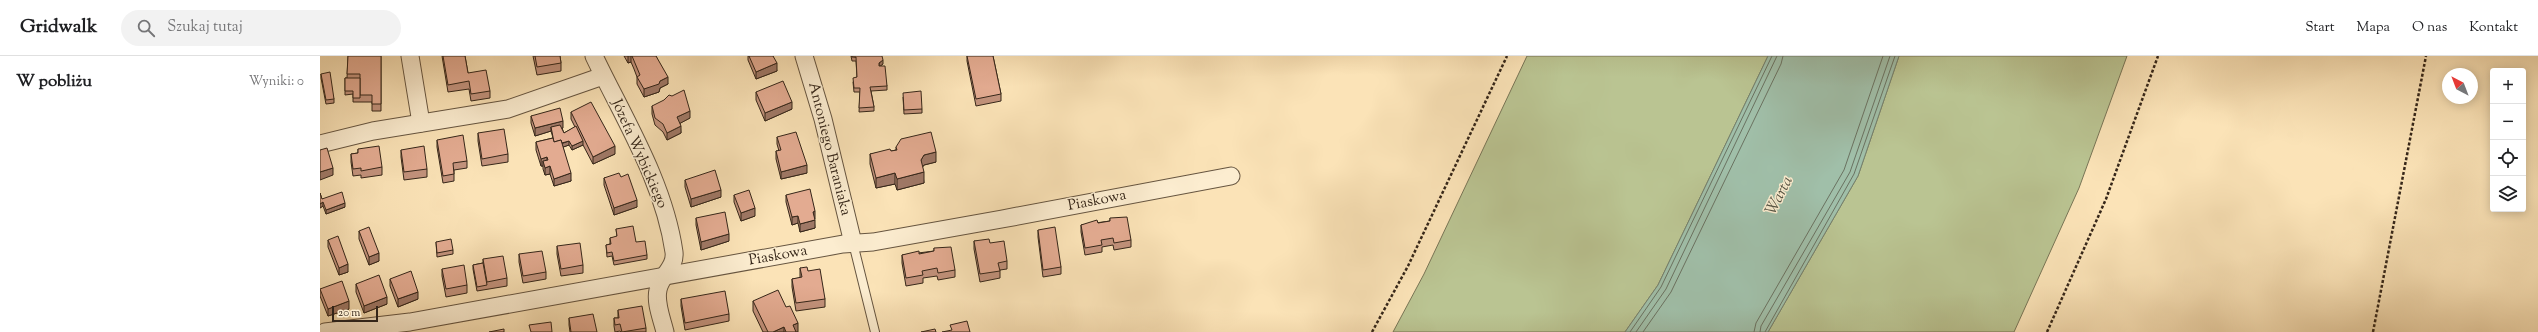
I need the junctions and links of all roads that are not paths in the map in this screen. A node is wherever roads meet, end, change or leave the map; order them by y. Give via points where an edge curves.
1 (410, 56) edge
2 (594, 56) edge
3 (804, 56) edge
4 (604, 76) junction
5 (421, 124) junction
6 (320, 144) edge
7 (1231, 176) dead end
8 (853, 243) junction
9 (664, 278) junction
10 (325, 332) edge
11 (665, 332) edge
12 (875, 332) edge

1 - 5 street
2 - 4 street, Józefa Wybickiego
3 - 8 street, Antoniego Baraniaka via 823,119
4 - 5 street via 519,107
4 - 9 street, Józefa Wybickiego via 648,166 666,214 674,256 671,268
5 - 6 street via 360,134
7 - 8 street, Piaskowa via 873,242
8 - 9 street, Piaskowa
8 - 12 lane
9 - 10 street, Piaskowa via 410,322
9 - 11 street, Józefa Wybickiego via 658,287 657,297

